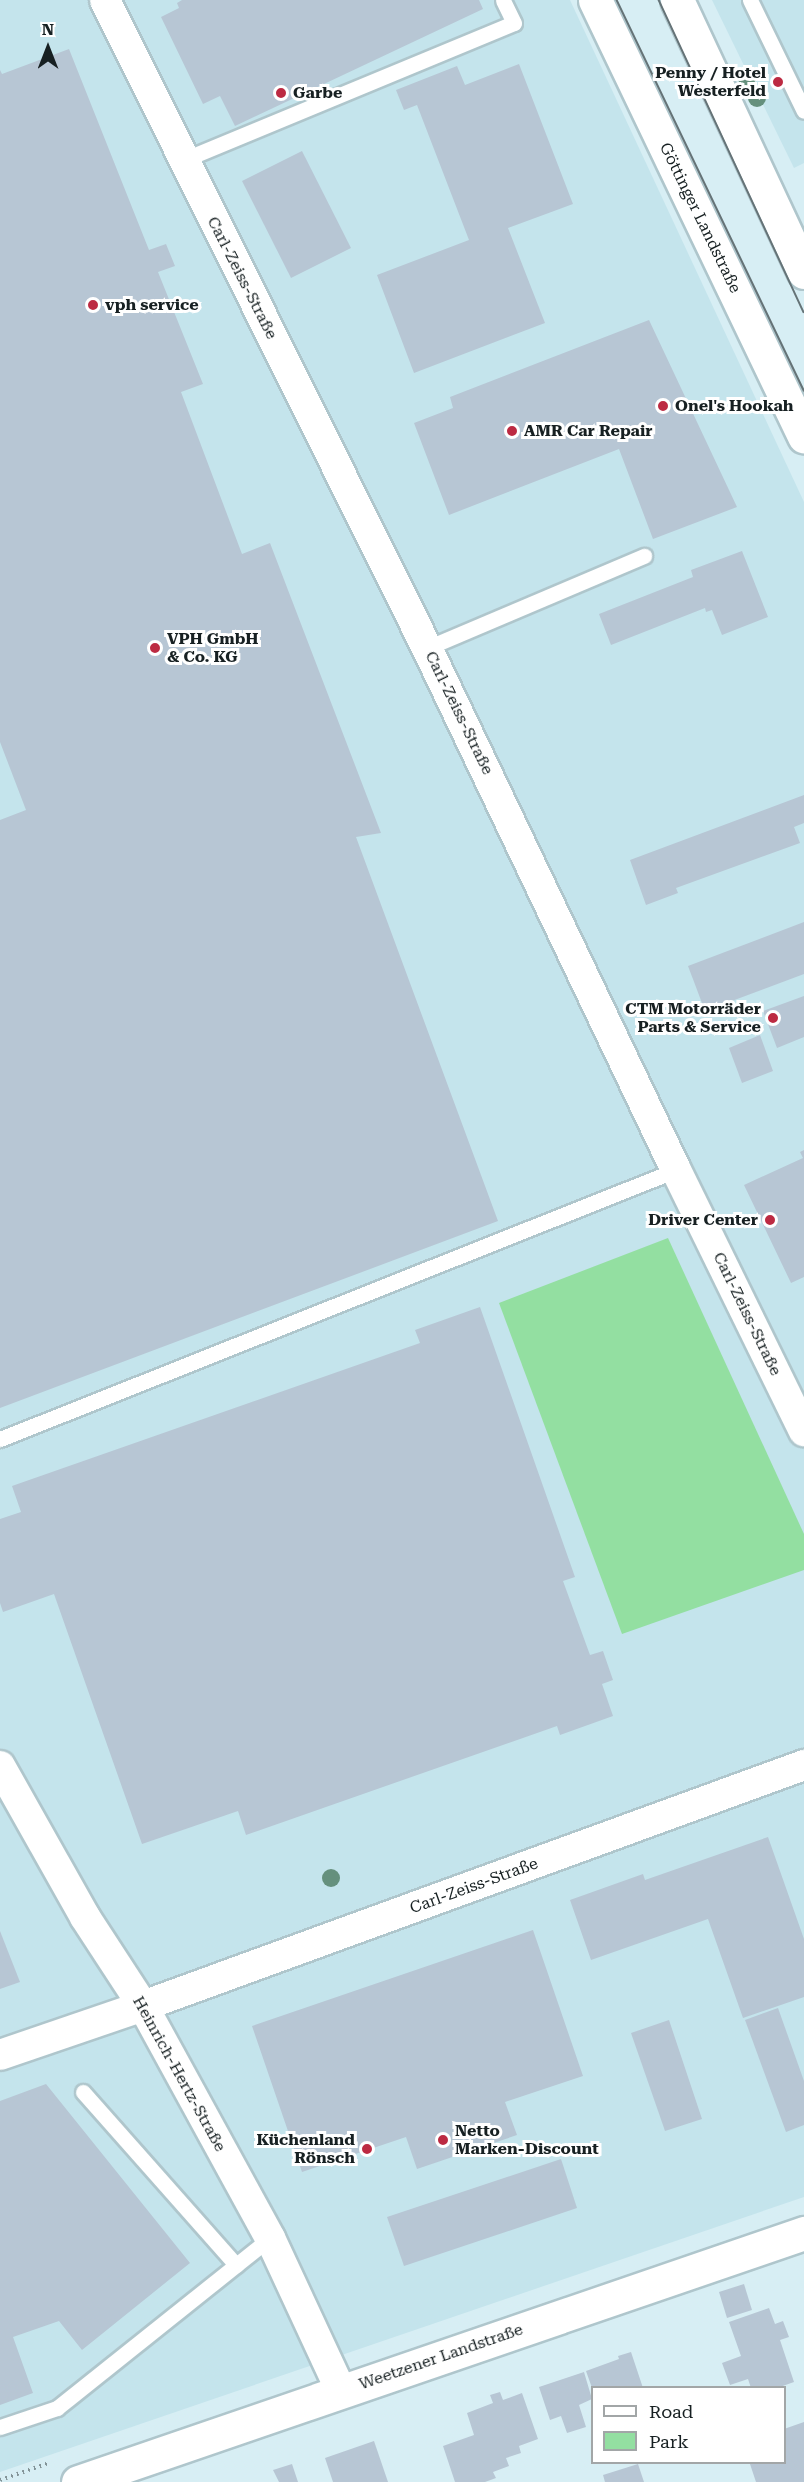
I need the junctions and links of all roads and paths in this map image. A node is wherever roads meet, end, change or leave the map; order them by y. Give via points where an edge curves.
1 (503, 0) edge
2 (595, 0) edge
3 (677, 0) edge
4 (750, 0) edge
5 (113, 3) edge
6 (804, 111) edge
7 (183, 160) junction
8 (804, 272) edge
9 (804, 437) edge
10 (644, 556) dead end
11 (427, 648) junction
12 (676, 1170) junction
13 (804, 1431) edge
14 (0, 1439) edge
15 (804, 1765) edge
16 (0, 1766) edge
17 (143, 2006) junction
18 (0, 2055) edge
19 (83, 2092) dead end
20 (804, 2233) edge
21 (270, 2238) junction
22 (236, 2265) junction
23 (341, 2391) junction
24 (0, 2427) edge
25 (78, 2482) edge

1 - 7 lane via 514,23
2 - 9 street, Göttinger Landstraße
3 - 8 street
4 - 6 lane
5 - 7 street, Carl-Zeiss-Straße
7 - 11 street, Carl-Zeiss-Straße
10 - 11 lane
11 - 12 street, Carl-Zeiss-Straße
12 - 13 street, Carl-Zeiss-Straße
12 - 14 lane
15 - 17 street, Carl-Zeiss-Straße
16 - 17 street, Heinrich-Hertz-Straße via 85,1917
17 - 18 street, Carl-Zeiss-Straße
17 - 21 street, Heinrich-Hertz-Straße
19 - 22 lane
20 - 23 street, Weetzener Landstraße
21 - 22 lane
21 - 23 street, Heinrich-Hertz-Straße
22 - 24 lane via 57,2408
23 - 25 street, Weetzener Landstraße

